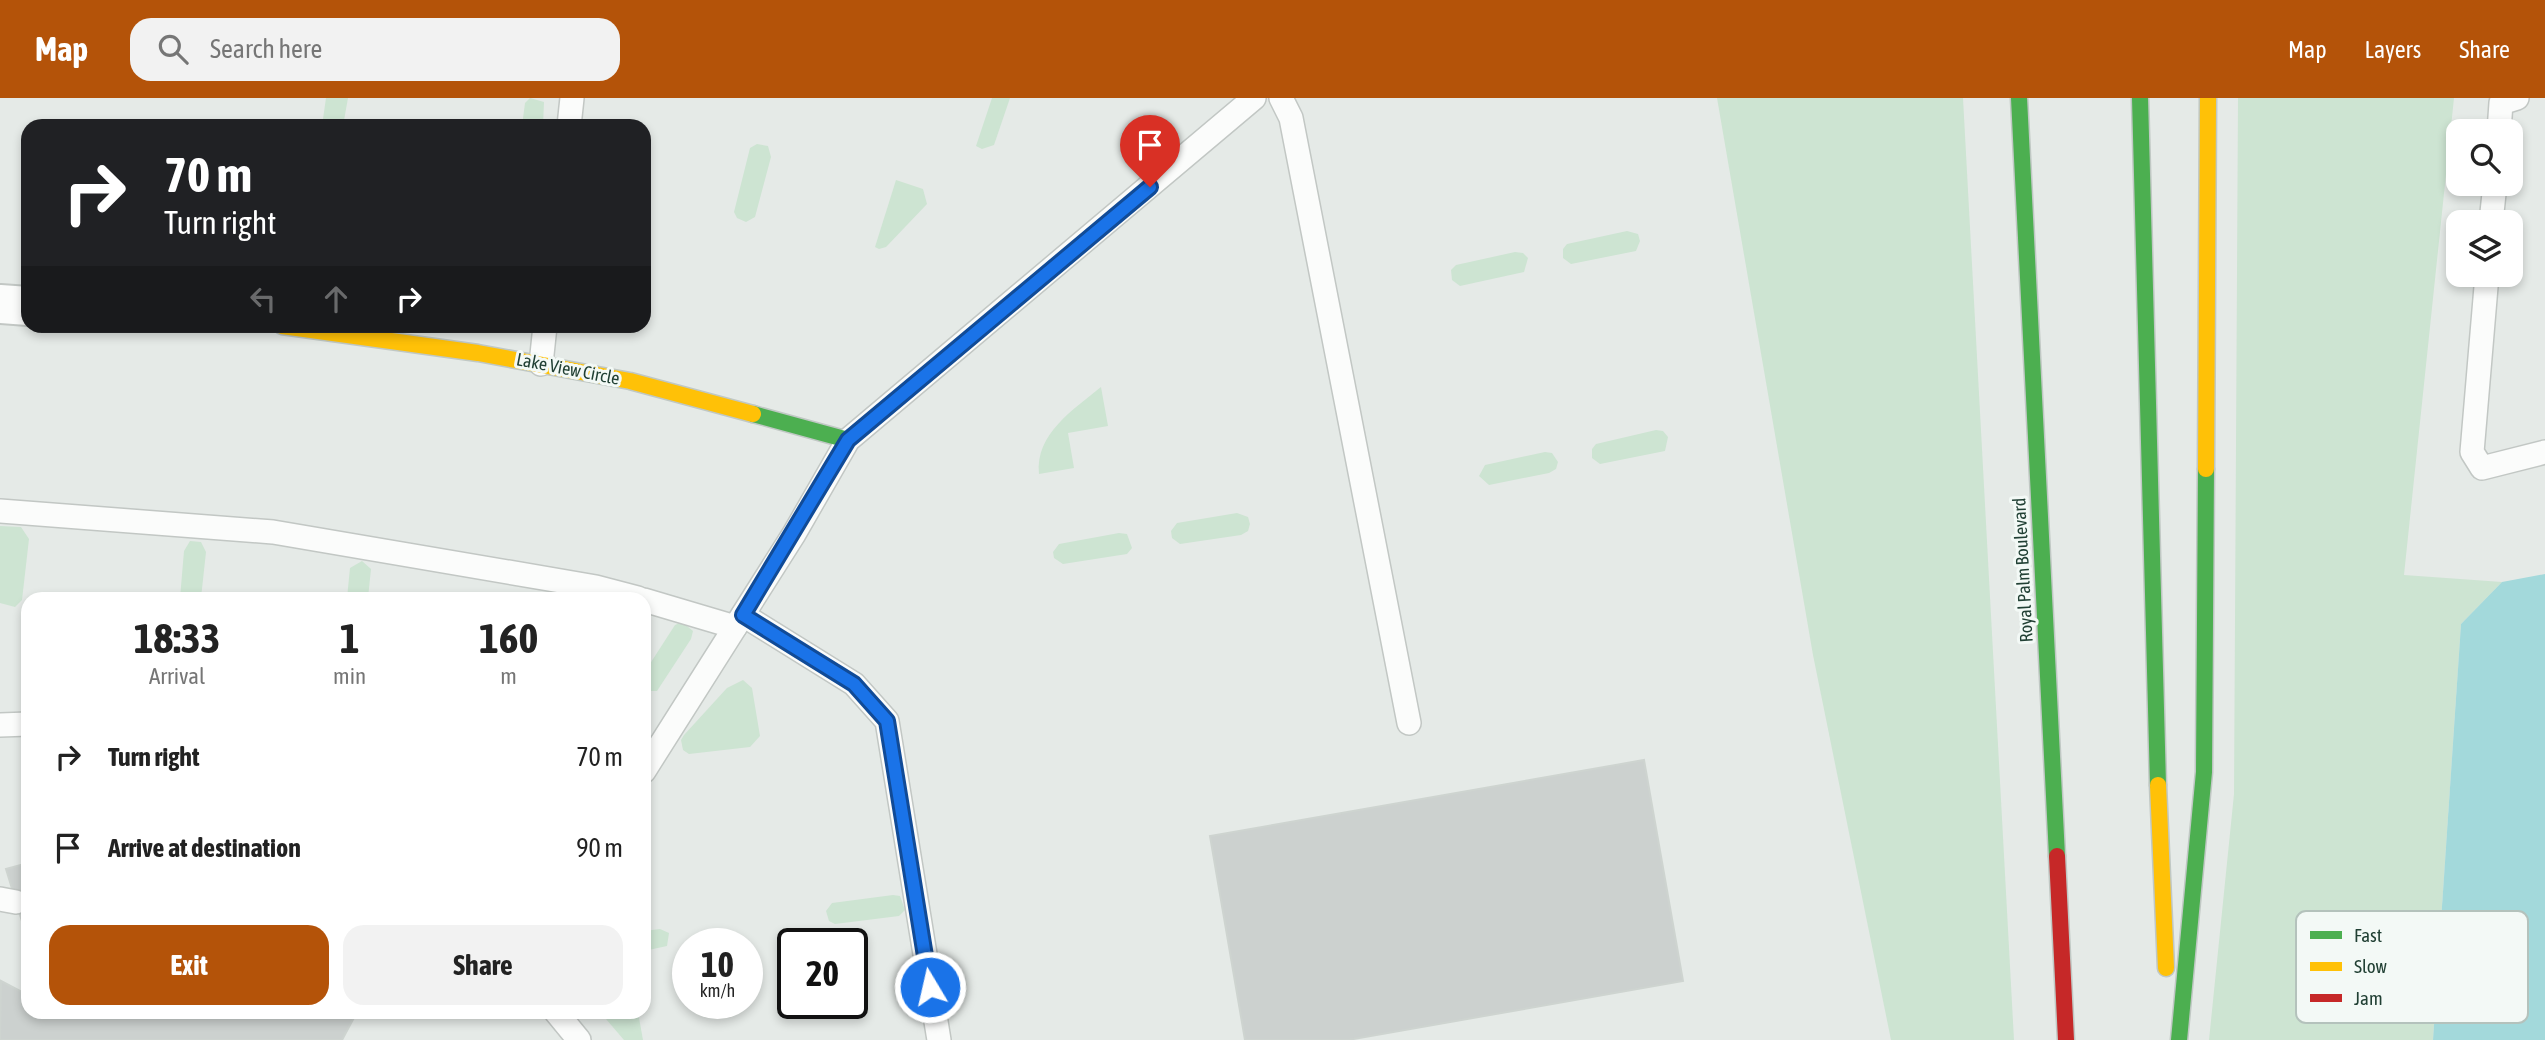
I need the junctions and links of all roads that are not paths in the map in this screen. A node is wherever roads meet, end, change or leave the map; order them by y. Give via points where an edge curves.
1 (572, 98) edge
2 (1254, 98) edge
3 (1281, 98) edge
4 (2019, 98) edge
5 (2140, 98) edge
6 (2208, 98) edge
7 (2517, 98) edge
8 (570, 119) edge
9 (2500, 119) edge
10 (2486, 287) edge
11 (0, 304) edge
12 (21, 306) edge
13 (331, 333) edge
14 (544, 333) edge
15 (541, 363) junction
16 (848, 440) junction
17 (2545, 452) edge
18 (0, 511) edge
19 (615, 592) edge
20 (651, 602) edge
21 (739, 621) junction
22 (1, 720) edge
23 (21, 723) edge
24 (1409, 723) dead end
25 (651, 760) edge
26 (562, 1019) edge
27 (579, 1040) edge
28 (939, 1040) edge
29 (2066, 1040) edge
30 (2170, 1040) edge
31 (2179, 1040) edge

1 - 8 lane
2 - 16 lane
3 - 24 lane via 1291,118
4 - 29 main road, Royal Palm Boulevard
5 - 30 main road via 2154,705
6 - 31 main road via 2204,772
7 - 9 lane via 2501,103
10 - 17 lane via 2472,452 2483,468
11 - 12 street
13 - 15 main road, Lake View Circle
14 - 15 lane
15 - 16 main road, Lake View Circle
16 - 21 lane
18 - 19 lane via 273,532
20 - 21 lane
21 - 25 lane
21 - 28 lane via 854,684 887,721
22 - 23 lane
26 - 27 lane

